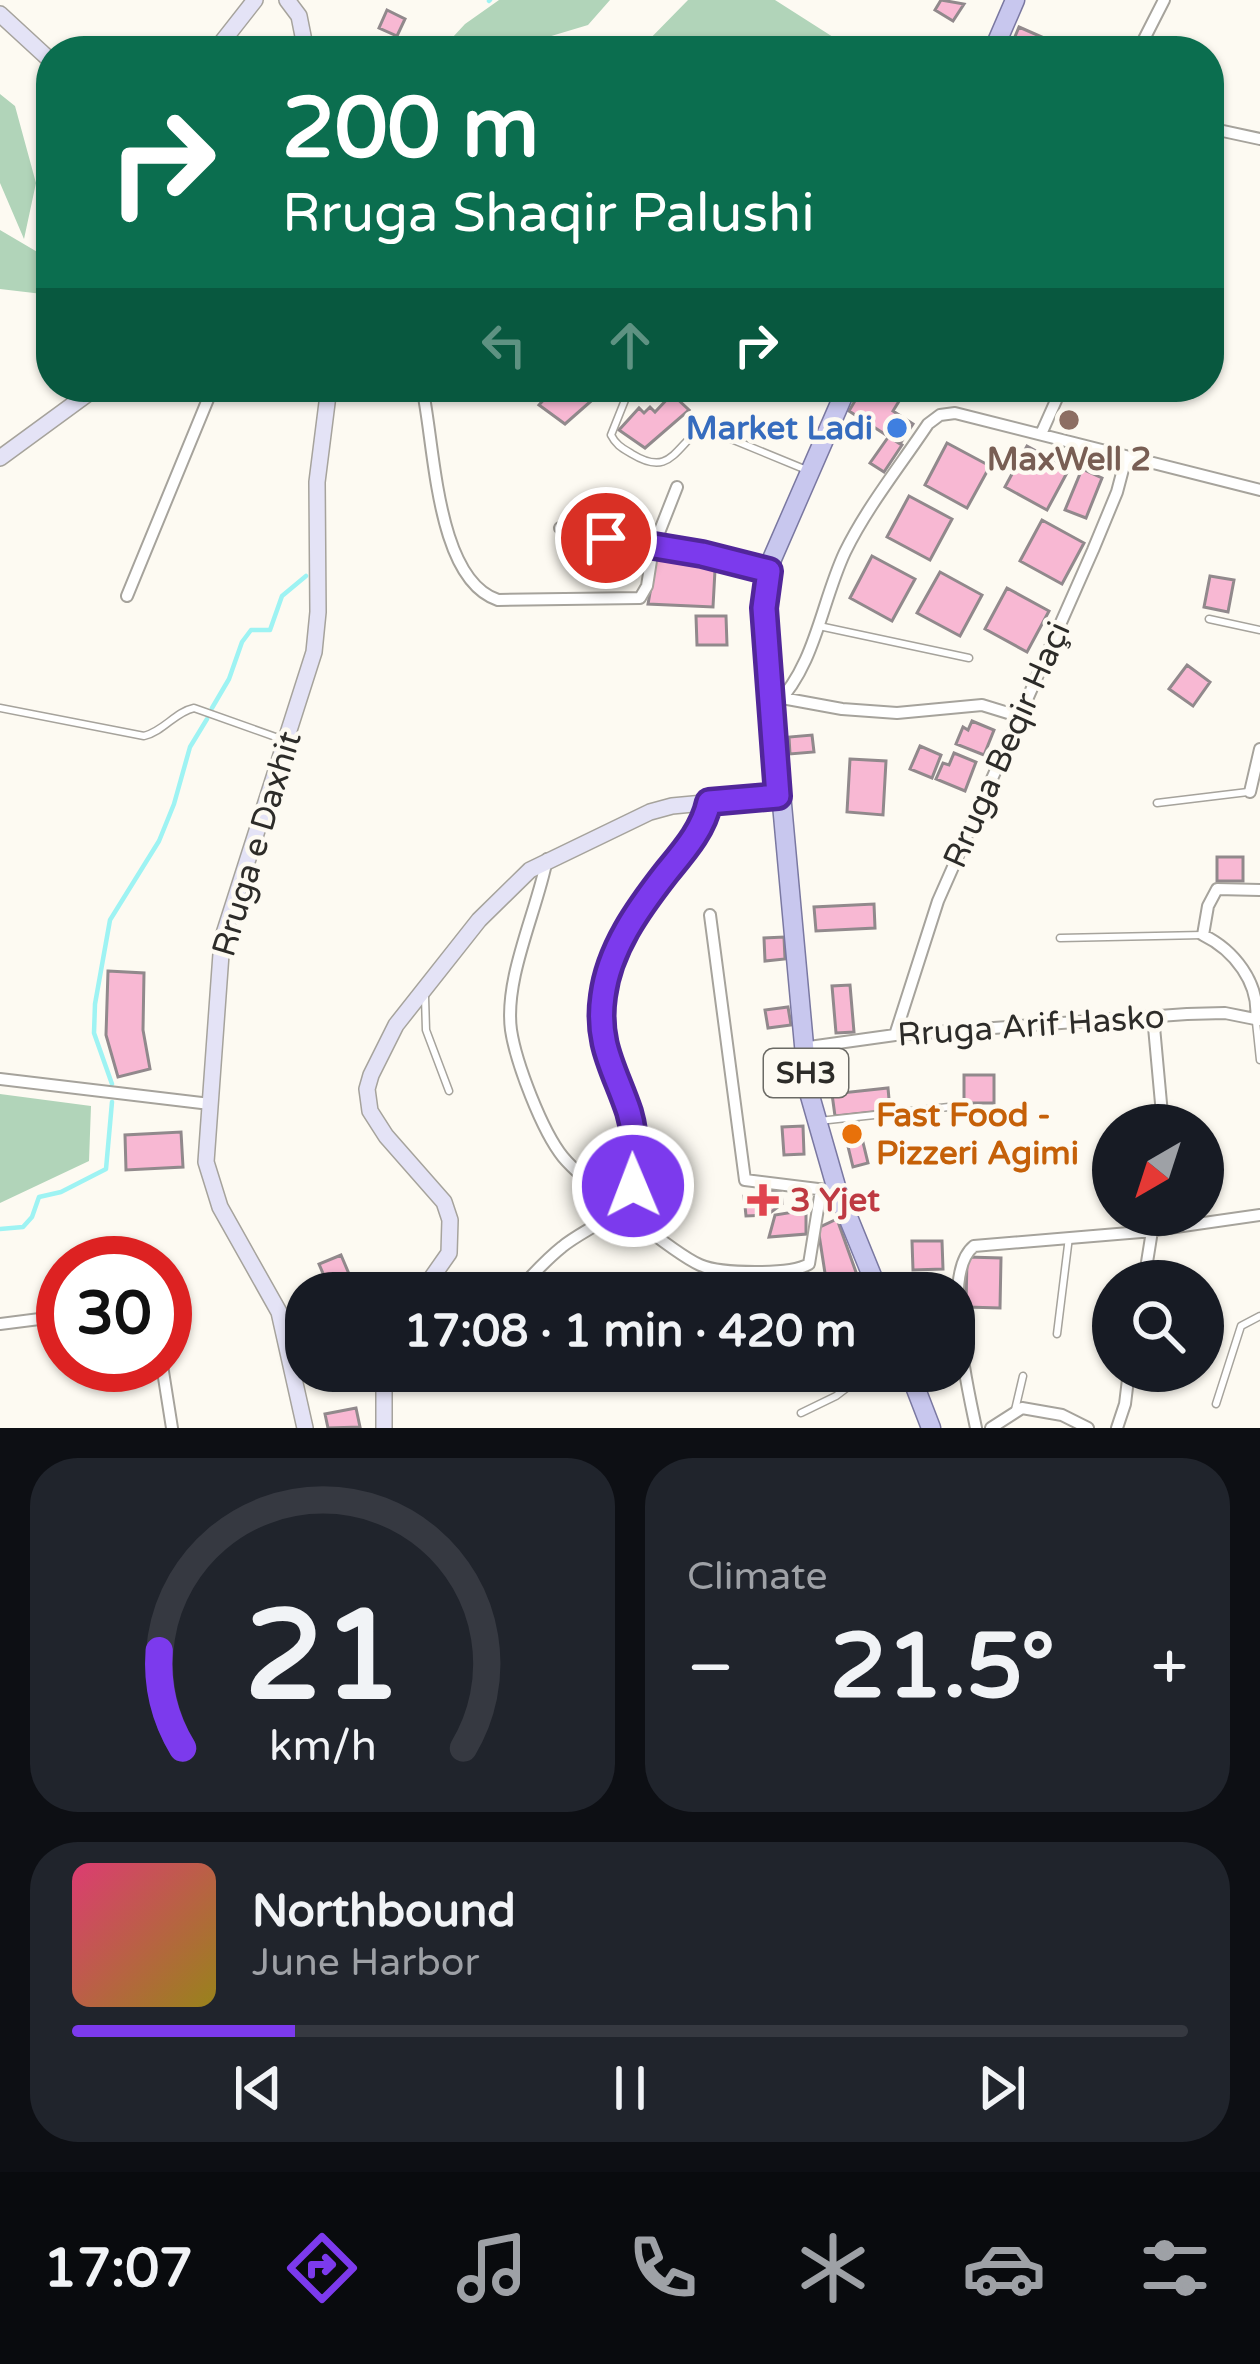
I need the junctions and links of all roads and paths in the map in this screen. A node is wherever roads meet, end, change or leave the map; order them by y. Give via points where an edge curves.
1 (255, 0) edge
2 (287, 0) edge
3 (1016, 0) edge
4 (1164, 0) edge
5 (0, 14) edge
6 (227, 36) edge
7 (303, 36) edge
8 (1000, 36) edge
9 (1146, 36) edge
10 (36, 47) edge
11 (1224, 132) edge
12 (1260, 140) edge
13 (77, 402) edge
14 (207, 402) edge
15 (327, 402) edge
16 (425, 402) edge
17 (624, 402) edge
18 (840, 402) edge
19 (1055, 402) edge
20 (1041, 434) junction
21 (0, 458) edge
22 (1126, 458) junction
23 (809, 471) junction
24 (677, 487) dead end
25 (1260, 490) edge
26 (560, 528) dead end
27 (652, 548) junction
28 (769, 571) junction
29 (127, 596) dead end
30 (1209, 619) dead end
31 (819, 626) junction
32 (1260, 630) edge
33 (969, 658) dead end
34 (778, 702) junction
35 (0, 708) edge
36 (1021, 717) junction
37 (287, 741) junction
38 (1260, 749) edge
39 (1250, 792) joint
40 (778, 796) junction
41 (709, 802) junction
42 (1156, 803) dead end
43 (547, 860) junction
44 (1260, 890) edge
45 (710, 915) dead end
46 (1203, 935) junction
47 (1060, 938) dead end
48 (425, 987) junction
49 (1153, 1016) junction
50 (1258, 1019) edge
51 (895, 1035) junction
52 (802, 1048) junction
53 (1260, 1060) edge
54 (0, 1079) edge
55 (449, 1091) dead end
56 (210, 1104) junction
57 (1161, 1104) edge
58 (958, 1106) dead end
59 (815, 1122) junction
60 (829, 1190) junction
61 (622, 1206) junction
62 (1259, 1216) edge
63 (1224, 1221) edge
64 (1092, 1235) edge
65 (1069, 1237) junction
66 (436, 1272) edge
67 (536, 1272) edge
68 (868, 1272) edge
69 (1260, 1316) edge
70 (36, 1319) edge
71 (0, 1324) edge
72 (1058, 1334) dead end
73 (1023, 1376) dead end
74 (166, 1392) edge
75 (384, 1392) edge
76 (841, 1392) edge
77 (917, 1392) edge
78 (1126, 1392) edge
79 (1216, 1404) dead end
80 (1015, 1410) junction
81 (801, 1413) dead end
82 (172, 1428) edge
83 (305, 1428) edge
84 (385, 1428) edge
85 (931, 1428) edge
86 (976, 1428) edge
87 (992, 1428) edge
88 (1088, 1428) edge
89 (1117, 1428) edge

1 - 6 street
2 - 7 street
3 - 8 main road
4 - 9 street
5 - 10 street
11 - 12 street
13 - 21 street
14 - 29 street
15 - 37 street, Rruga e Daxhit via 317,482 317,633
16 - 27 street via 448,533 476,590 498,600 640,598
17 - 23 lane via 614,443 649,464 670,459 702,427
18 - 23 main road, SH3
19 - 20 street
20 - 22 street
20 - 31 street via 955,413 933,418 854,535
22 - 25 street
22 - 36 street, Rruga Beqir Haçi
23 - 28 main road, SH3
24 - 27 street
26 - 27 street
27 - 28 street
28 - 34 main road, SH3 via 764,608
30 - 32 lane
31 - 33 lane
31 - 34 street
34 - 36 street via 897,713 982,705
34 - 40 main road, SH3
35 - 37 lane via 144,736 194,708
36 - 51 street, Rruga Beqir Haçi via 938,901
37 - 56 street, Rruga e Daxhit via 222,940
38 - 39 street
39 - 42 lane
40 - 41 street
40 - 52 main road, SH3
41 - 43 street via 650,812
41 - 61 street via 688,846 624,934 603,994 604,1052 635,1138 633,1186
43 - 48 street via 509,887
43 - 61 street via 512,988 514,1042 563,1156
44 - 46 street via 1217,889
45 - 60 street via 743,1175 750,1184
46 - 47 lane
46 - 50 street via 1236,959 1253,985
48 - 55 lane via 426,1030
48 - 66 street via 376,1059 367,1089 375,1122 432,1186 450,1220 449,1253
49 - 50 street, Rruga Arif Hasko via 1225,1012
49 - 51 street, Rruga Arif Hasko
49 - 57 street
50 - 53 lane
51 - 52 street, Rruga Arif Hasko
52 - 59 main road, SH3
54 - 56 street
56 - 83 street, Rruga e Daxhit via 208,1178 279,1312
58 - 59 lane
59 - 60 main road, SH3
60 - 61 street via 802,1269 702,1266
60 - 68 main road, SH3
61 - 67 street
62 - 63 street
64 - 65 street
65 - 72 lane
65 - 86 street via 982,1244 963,1258 961,1339
69 - 79 lane via 1241,1325
70 - 71 street
73 - 80 lane
74 - 82 street
75 - 84 street
76 - 81 lane
77 - 85 main road
78 - 89 street
80 - 87 street
80 - 88 street via 1062,1415

